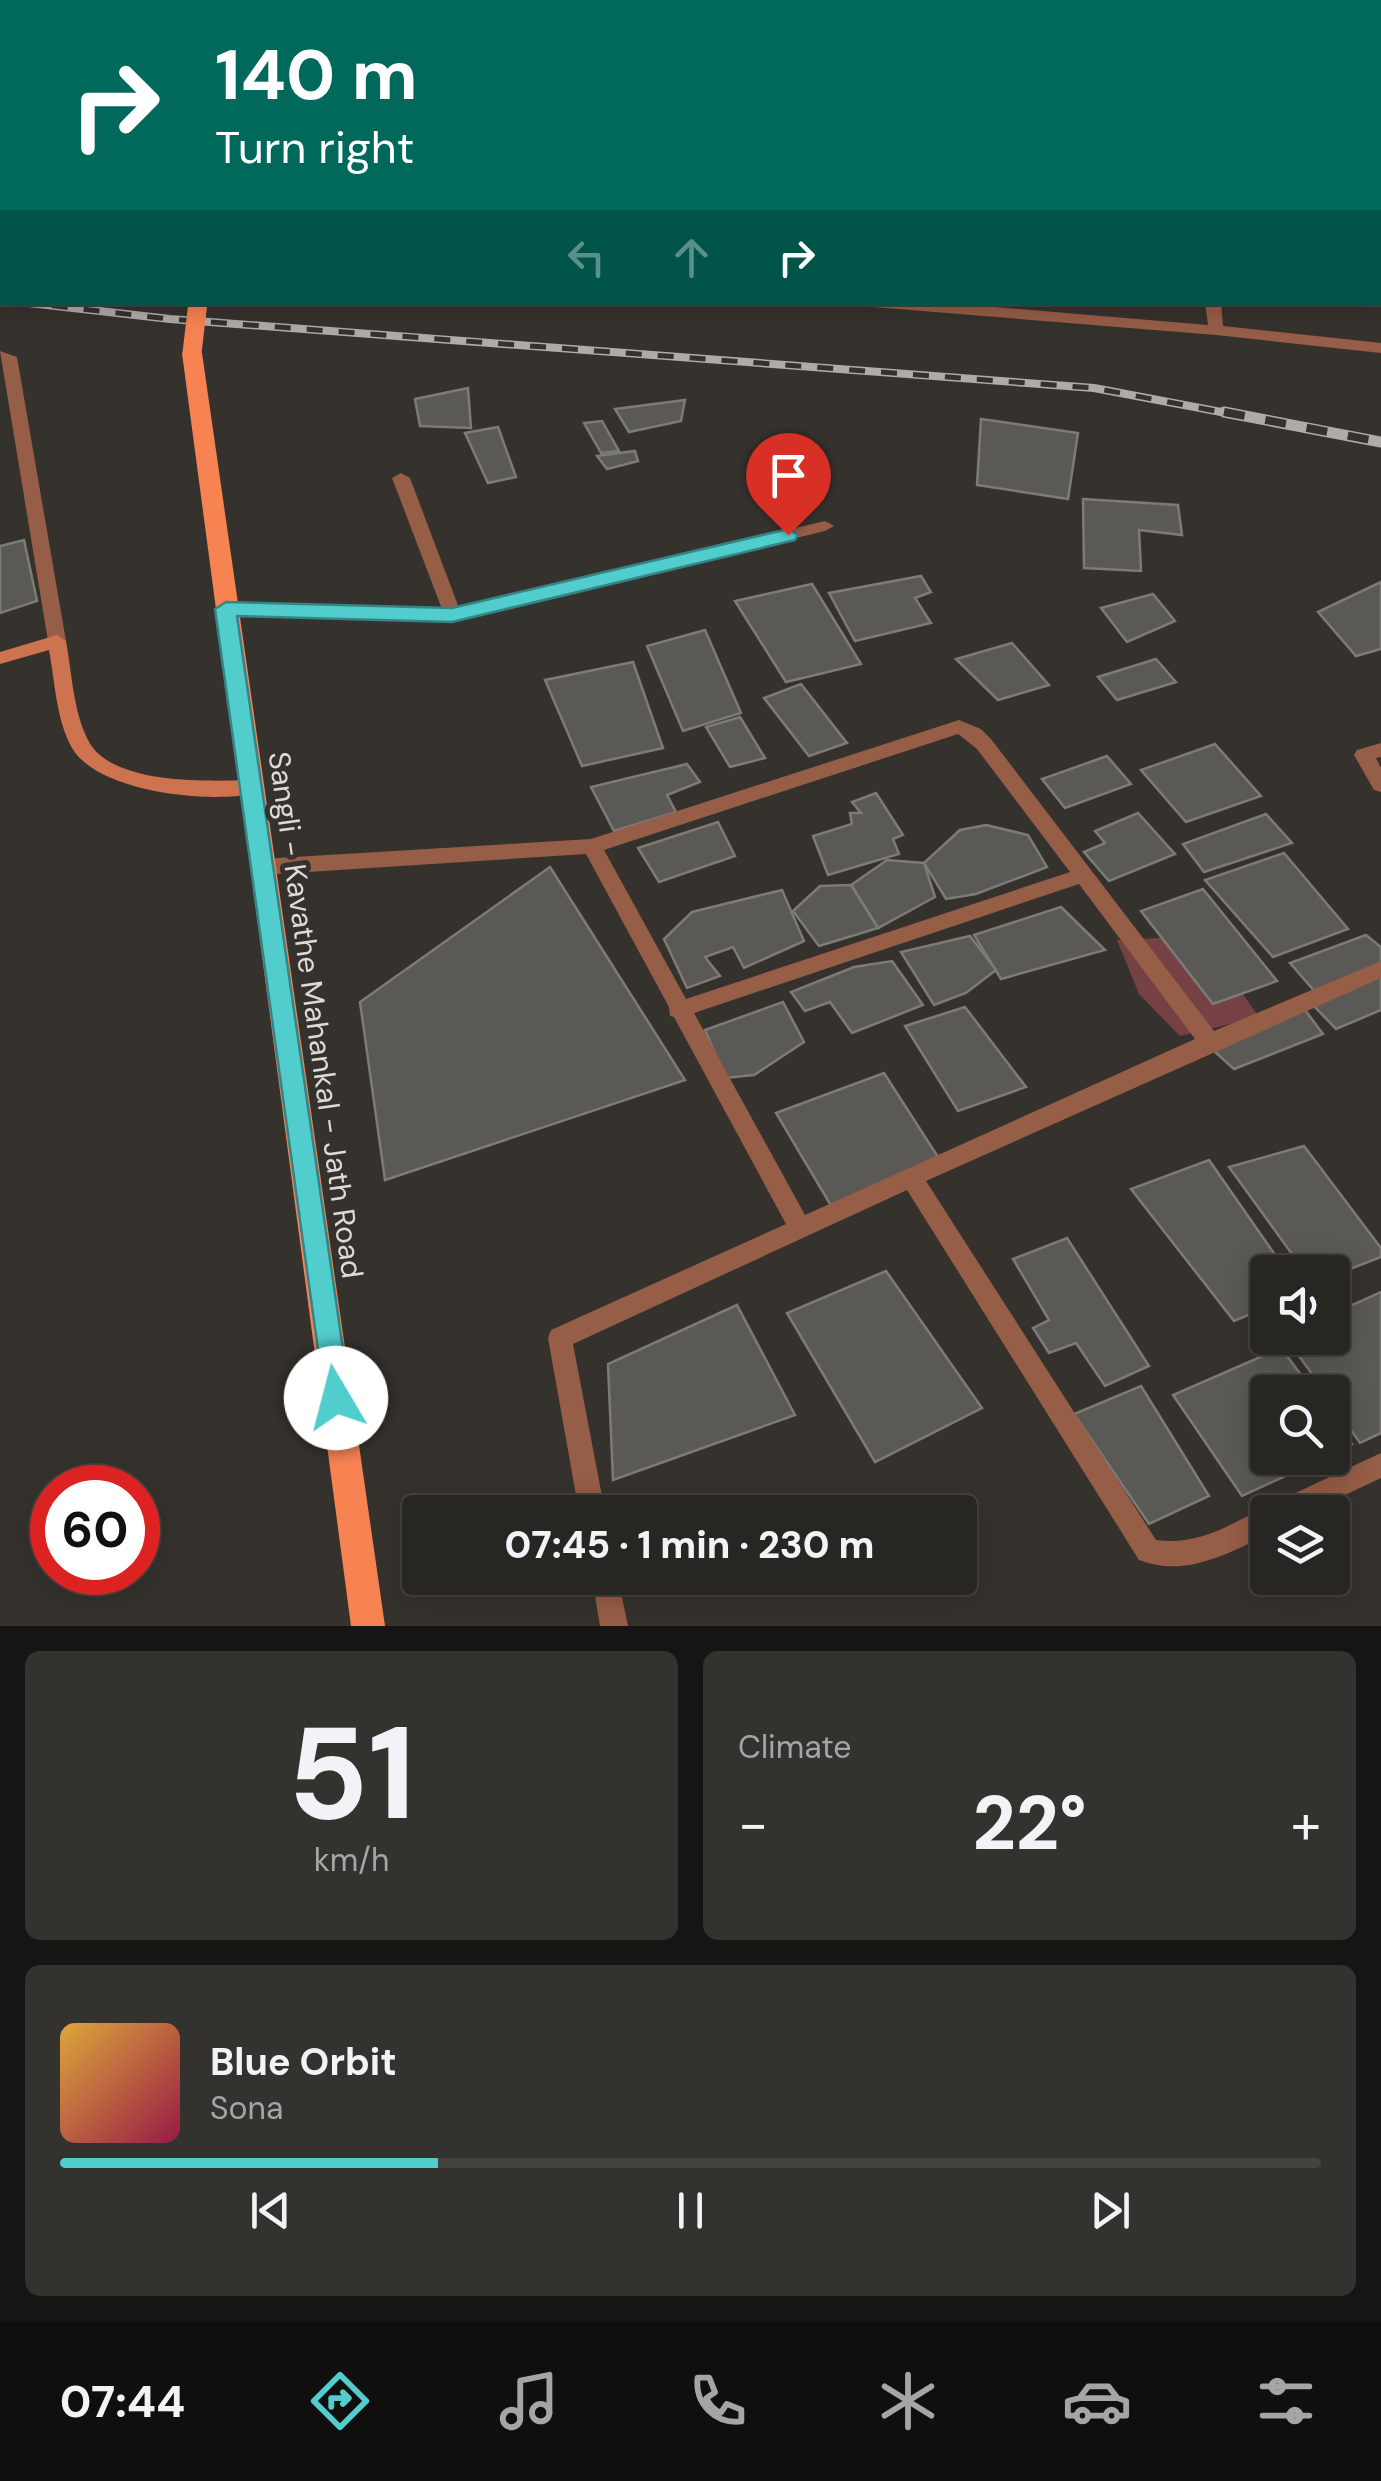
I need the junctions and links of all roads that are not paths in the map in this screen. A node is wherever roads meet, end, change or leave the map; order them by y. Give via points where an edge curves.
1 (198, 305) edge
2 (910, 305) edge
3 (1213, 305) edge
4 (1216, 330) junction
5 (1381, 348) edge
6 (0, 356) edge
7 (401, 478) dead end
8 (825, 526) dead end
9 (226, 609) junction
10 (452, 615) junction
11 (57, 642) junction
12 (0, 658) edge
13 (1381, 750) edge
14 (1381, 785) edge
15 (254, 787) junction
16 (592, 846) junction
17 (262, 867) junction
18 (1084, 875) junction
19 (1381, 970) edge
20 (678, 1010) junction
21 (1209, 1041) junction
22 (913, 1180) junction
23 (801, 1230) junction
24 (1381, 1464) edge
25 (589, 1495) edge
26 (1318, 1495) edge
27 (1250, 1529) edge
28 (608, 1595) edge
29 (368, 1626) edge
30 (614, 1626) edge

1 - 9 main road, Sangli - Kavathe Mahankal - Jath Road, bridge via 192,353
2 - 4 street
3 - 4 street
4 - 5 street
6 - 11 street via 9,357
7 - 10 street
8 - 10 street
9 - 10 street
9 - 15 main road, Sangli - Kavathe Mahankal - Jath Road
11 - 12 street
11 - 15 street via 72,723 84,752 107,769 159,784
13 - 14 street via 1364,755
15 - 17 main road, Sangli - Kavathe Mahankal - Jath Road
16 - 17 street
16 - 18 street via 959,727 984,744
16 - 20 street
17 - 29 main road, Sangli - Kavathe Mahankal - Jath Road
18 - 20 street
18 - 21 street
19 - 21 street
20 - 23 street
21 - 22 street
22 - 23 street
22 - 27 street via 1148,1551 1176,1558
23 - 25 street via 560,1338
24 - 26 street
28 - 30 street

